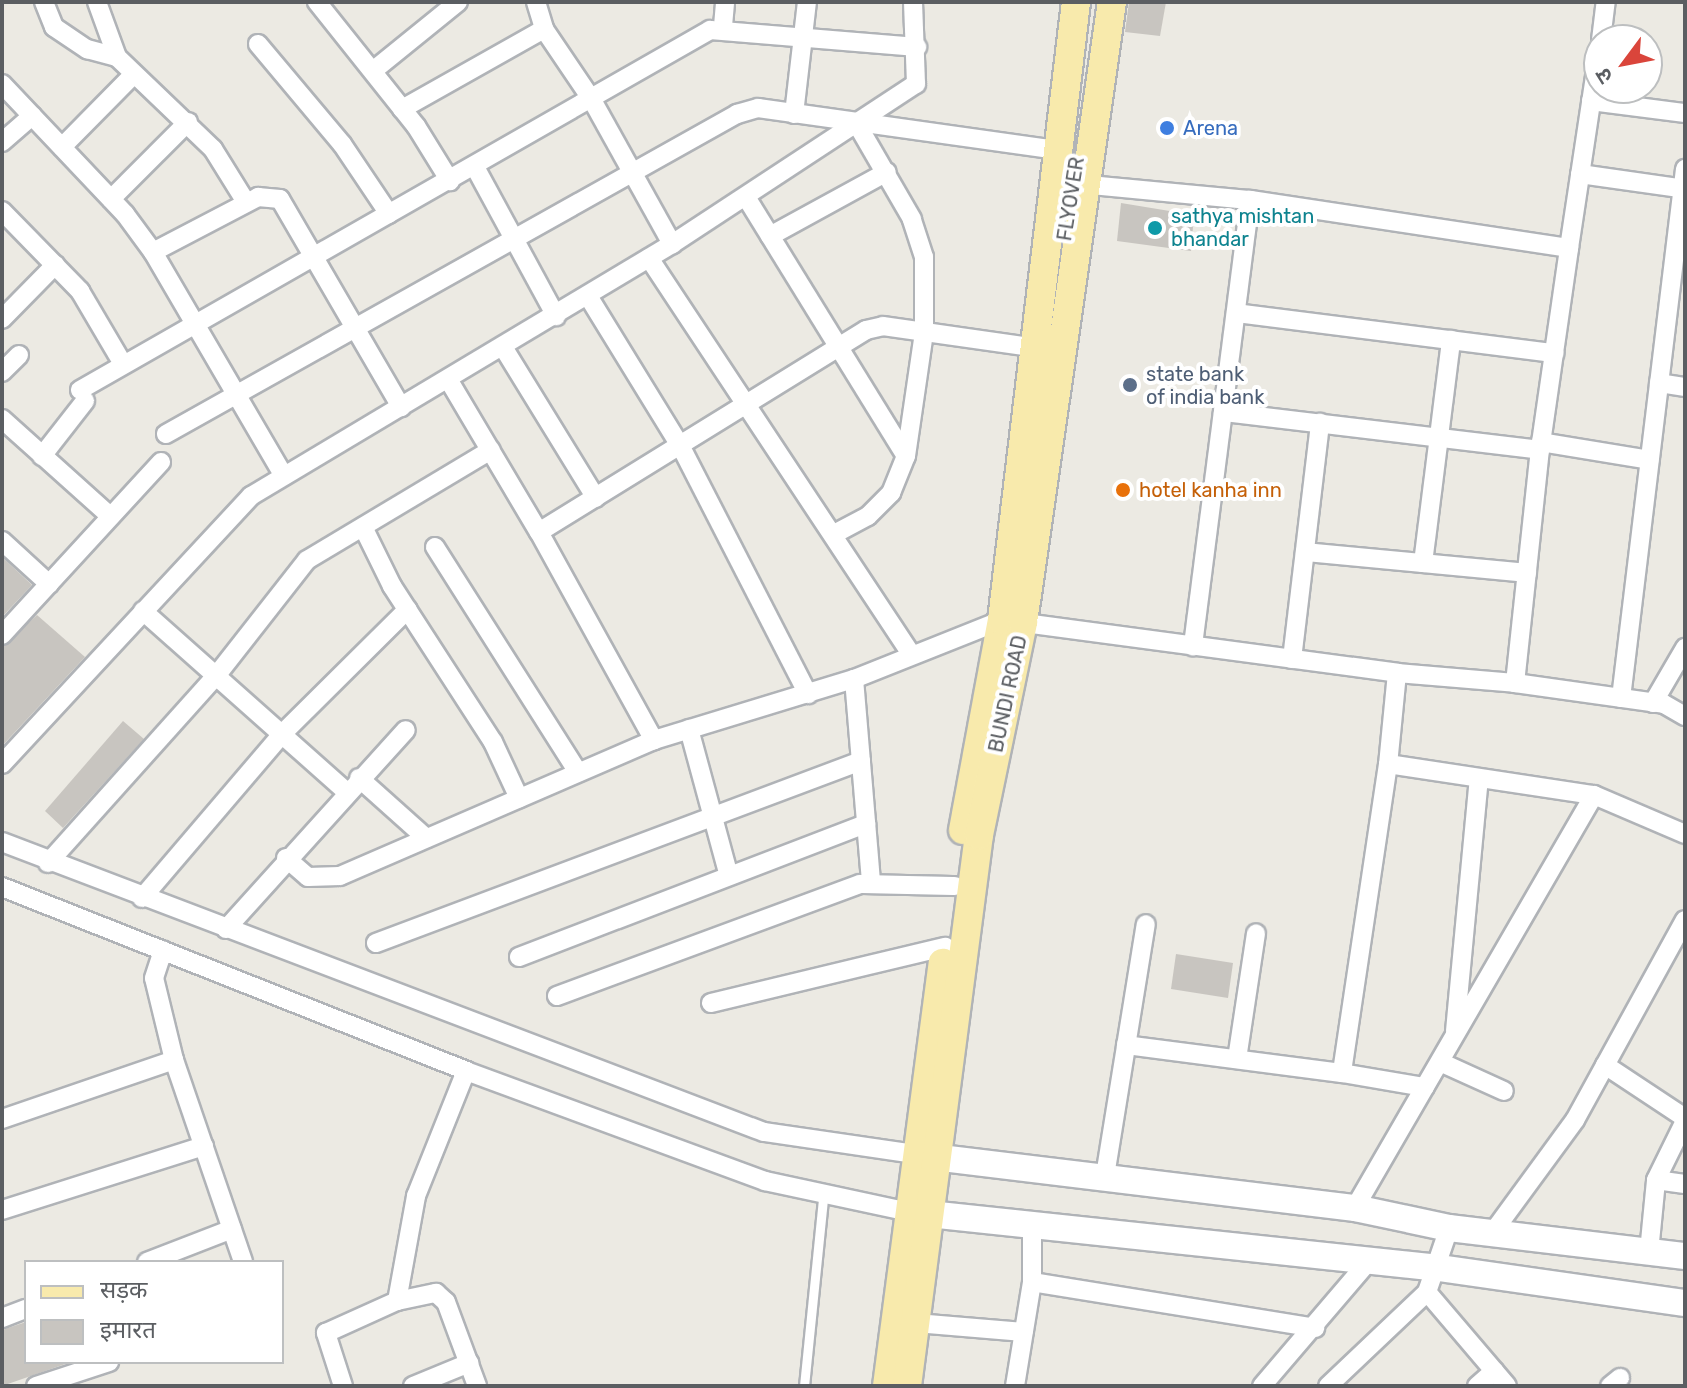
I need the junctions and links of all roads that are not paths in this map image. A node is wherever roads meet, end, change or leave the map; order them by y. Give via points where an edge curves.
1 (44, 2) edge
2 (97, 2) edge
3 (458, 2) edge
4 (536, 2) edge
5 (725, 2) edge
6 (807, 2) edge
7 (913, 2) edge
8 (1076, 2) edge
9 (1097, 2) edge
10 (1112, 2) edge
11 (1606, 2) edge
12 (321, 4) edge
13 (1603, 24) edge
14 (723, 26) junction
15 (544, 29) junction
16 (803, 33) junction
17 (258, 44) dead end
18 (917, 47) junction
19 (117, 57) junction
20 (374, 70) junction
21 (133, 75) junction
22 (2, 84) edge
23 (592, 100) junction
24 (1591, 104) edge
25 (1614, 104) edge
26 (402, 109) junction
27 (1685, 113) edge
28 (794, 114) junction
29 (32, 116) junction
30 (188, 122) junction
31 (858, 126) junction
32 (2, 142) edge
33 (62, 147) junction
34 (1056, 150) junction
35 (475, 167) junction
36 (1685, 169) edge
37 (631, 172) junction
38 (887, 172) junction
39 (1580, 174) junction
40 (450, 181) junction
41 (1090, 185) junction
42 (1684, 189) edge
43 (746, 197) junction
44 (111, 199) junction
45 (1250, 200) junction
46 (246, 202) junction
47 (2, 211) edge
48 (389, 214) junction
49 (770, 236) junction
50 (514, 238) junction
51 (672, 244) junction
52 (1569, 248) junction
53 (153, 252) junction
54 (314, 255) junction
55 (649, 258) junction
56 (55, 265) junction
57 (2, 292) edge
58 (588, 296) junction
59 (1677, 302) edge
60 (16, 305) junction
61 (1236, 313) junction
62 (556, 316) junction
63 (2, 319) edge
64 (194, 322) junction
65 (355, 327) junction
66 (924, 333) junction
67 (1451, 340) junction
68 (1040, 346) junction
69 (503, 347) junction
70 (837, 349) junction
71 (1554, 353) junction
72 (19, 355) dead end
73 (123, 364) junction
74 (2, 372) edge
75 (448, 379) junction
76 (1659, 383) junction
77 (1685, 387) edge
78 (236, 395) junction
79 (401, 407) junction
80 (743, 408) junction
81 (1223, 412) junction
82 (2, 419) edge
83 (1320, 423) junction
84 (166, 434) dead end
85 (1442, 438) junction
86 (1541, 446) junction
87 (681, 447) junction
88 (491, 450) junction
89 (42, 456) junction
90 (906, 456) junction
91 (1650, 460) junction
92 (161, 462) dead end
93 (284, 476) junction
94 (596, 498) junction
95 (110, 516) junction
96 (363, 527) junction
97 (539, 532) junction
98 (836, 533) junction
99 (2, 541) edge
100 (435, 547) dead end
101 (1305, 552) junction
102 (1423, 563) junction
103 (1527, 573) junction
104 (49, 584) junction
105 (408, 609) junction
106 (143, 611) junction
107 (1012, 621) junction
108 (2, 635) edge
109 (1193, 646) junction
110 (1685, 648) edge
111 (910, 653) junction
112 (1292, 659) junction
113 (1397, 673) junction
114 (216, 676) junction
115 (854, 679) junction
116 (1515, 683) junction
117 (808, 694) junction
118 (1621, 698) junction
119 (1653, 703) junction
120 (1685, 716) edge
121 (689, 729) junction
122 (406, 730) dead end
123 (282, 734) junction
124 (654, 740) junction
125 (861, 761) junction
126 (2, 764) edge
127 (1388, 764) junction
128 (578, 772) junction
129 (1479, 778) junction
130 (353, 784) junction
131 (1594, 795) junction
132 (519, 798) junction
133 (712, 817) junction
134 (866, 824) junction
135 (1685, 834) edge
136 (426, 838) junction
137 (2, 842) edge
138 (286, 858) junction
139 (48, 863) junction
140 (729, 876) junction
141 (871, 883) junction
142 (955, 886) junction
143 (2, 887) edge
144 (142, 898) junction
145 (1685, 920) edge
146 (1146, 924) dead end
147 (226, 929) junction
148 (1256, 933) dead end
149 (376, 943) dead end
150 (945, 947) junction
151 (163, 950) junction
152 (519, 957) dead end
153 (557, 996) dead end
154 (711, 1003) dead end
155 (1454, 1037) junction
156 (1126, 1045) junction
157 (1237, 1059) junction
158 (174, 1060) junction
159 (1440, 1062) junction
160 (1605, 1065) junction
161 (466, 1071) junction
162 (1342, 1073) junction
163 (1425, 1087) junction
164 (1504, 1091) dead end
165 (2, 1119) edge
166 (1685, 1119) edge
167 (204, 1146) junction
168 (925, 1157) junction
169 (1105, 1176) junction
170 (1656, 1180) junction
171 (1685, 1184) edge
172 (823, 1198) junction
173 (1355, 1208) junction
174 (2, 1210) edge
175 (919, 1213) junction
176 (1032, 1224) junction
177 (1449, 1228) junction
178 (232, 1229) junction
179 (1493, 1232) junction
180 (1649, 1252) junction
181 (1685, 1256) edge
182 (152, 1260) edge
183 (242, 1260) edge
184 (1367, 1263) junction
185 (1439, 1268) junction
186 (1032, 1282) junction
187 (1427, 1292) junction
188 (397, 1301) junction
189 (1685, 1303) edge
190 (24, 1310) edge
191 (2, 1318) edge
192 (916, 1323) junction
193 (1315, 1328) junction
194 (1024, 1332) junction
195 (469, 1363) junction
196 (103, 1364) edge
197 (1494, 1371) junction
198 (36, 1386) edge
199 (343, 1386) edge
200 (413, 1386) edge
201 (477, 1386) edge
202 (804, 1386) edge
203 (887, 1386) edge
204 (907, 1386) edge
205 (1015, 1386) edge
206 (1262, 1386) edge
207 (1328, 1386) edge
208 (1477, 1386) edge
209 (1507, 1386) edge

1 - 19 street via 54,27 87,49
2 - 19 street
3 - 20 street
4 - 15 street
5 - 14 street
6 - 16 street
7 - 18 street
8 - 34 main road, BUNDI ROAD
9 - 68 main road, FLYOVER
10 - 41 main road, BUNDI ROAD
11 - 13 street
12 - 20 street
14 - 16 street
14 - 23 street
15 - 23 street
15 - 26 street
16 - 18 street
16 - 28 street
17 - 48 street via 333,133
18 - 31 street via 916,84
19 - 21 street
20 - 26 street
21 - 30 street
21 - 33 street
22 - 29 street
23 - 35 street
23 - 37 street
24 - 39 street
25 - 27 street
26 - 40 street
28 - 31 street
28 - 37 street via 758,108 737,114
29 - 32 street
29 - 33 street
30 - 44 street
30 - 46 street
31 - 34 street
31 - 38 street
31 - 43 street
33 - 44 street
34 - 68 main road, BUNDI ROAD
35 - 40 street
35 - 50 street
36 - 42 street
37 - 50 street
37 - 51 street
38 - 49 street
38 - 66 street via 924,257
39 - 42 street
39 - 52 street
40 - 48 street
41 - 45 street
41 - 107 main road, BUNDI ROAD
42 - 59 street
43 - 49 street
43 - 51 street
44 - 53 street
45 - 52 street
45 - 61 street
46 - 53 street
46 - 54 street via 271,194 280,199
47 - 56 street
48 - 54 street
49 - 70 street
50 - 62 street
50 - 65 street
51 - 55 street
52 - 71 street
53 - 64 street
54 - 64 street
54 - 65 street
55 - 58 street
55 - 80 street
56 - 60 street
56 - 73 street via 80,291
57 - 60 street
58 - 62 street
58 - 87 street
59 - 76 street
60 - 63 street
61 - 67 street
61 - 81 street
62 - 69 street
64 - 73 street
64 - 78 street
65 - 78 street
65 - 79 street
66 - 68 street
66 - 70 street via 883,326
66 - 90 street
67 - 71 street
67 - 85 street
68 - 107 main road, BUNDI ROAD via 1030,390
69 - 75 street
69 - 94 street
70 - 80 street
70 - 90 street
71 - 86 street
72 - 74 street
73 - 89 street via 83,395
75 - 79 street
75 - 88 street
76 - 77 street
76 - 91 street
78 - 84 street
78 - 93 street
79 - 93 street
80 - 87 street
80 - 98 street
81 - 83 street
81 - 109 street
82 - 89 street
83 - 85 street
83 - 101 street
85 - 86 street
85 - 102 street
86 - 91 street
86 - 103 street
87 - 94 street
87 - 117 street
88 - 96 street
88 - 97 street
89 - 95 street
90 - 98 street via 878,507
91 - 118 street
92 - 95 street
93 - 106 street via 251,496
94 - 97 street
95 - 104 street
96 - 105 street
96 - 114 street via 307,560
97 - 124 street
98 - 111 street
99 - 104 street
100 - 128 street
101 - 102 street
101 - 112 street
102 - 103 street
103 - 116 street
104 - 108 street
105 - 123 street
105 - 132 street via 493,742
106 - 114 street
106 - 126 street
107 - 109 street
107 - 111 street
107 - 142 main road, BUNDI ROAD
107 - 168 main road, BUNDI ROAD
109 - 112 street
110 - 119 street
111 - 115 street
112 - 113 street
113 - 116 street
113 - 127 street
114 - 123 street
114 - 139 street
115 - 117 street
115 - 125 street
116 - 118 street
117 - 121 street
118 - 119 street
119 - 120 street
121 - 124 street
121 - 133 street
122 - 130 street
123 - 130 street
123 - 144 street
124 - 128 street
125 - 133 street
125 - 134 street
127 - 129 street
127 - 162 street
128 - 132 street
129 - 131 street
129 - 155 street
130 - 136 street
130 - 138 street
131 - 135 street
131 - 155 street
132 - 136 street
133 - 140 street
133 - 149 street
134 - 140 street
134 - 141 street
136 - 138 street via 322,879 308,877
137 - 139 street
138 - 147 street
139 - 144 street
140 - 152 street
141 - 142 street
141 - 153 street via 809,899
142 - 150 main road, BUNDI ROAD
143 - 151 street
144 - 147 street
145 - 160 street
146 - 156 street
147 - 168 street via 764,1132
148 - 157 street
150 - 154 street
150 - 168 main road, BUNDI ROAD
151 - 158 street via 154,978
151 - 161 street
155 - 159 street
156 - 157 street
156 - 169 street
157 - 162 street
158 - 165 street
158 - 167 street
159 - 163 street
159 - 164 street
160 - 166 street
160 - 179 street via 1575,1120
161 - 172 street
161 - 188 street via 416,1196
162 - 163 street
163 - 173 street
166 - 170 street
167 - 174 street
167 - 178 street
168 - 169 street
168 - 175 main road, BUNDI ROAD
169 - 173 street
170 - 171 street
170 - 180 street
172 - 175 street
172 - 202 lane
173 - 177 street
175 - 176 street
175 - 192 main road, BUNDI ROAD
175 - 203 main road, BUNDI ROAD
176 - 184 street
176 - 186 street
177 - 179 street
177 - 185 street
178 - 182 street
178 - 183 street
179 - 180 street
180 - 181 street
184 - 185 street
184 - 193 street
185 - 187 street
185 - 189 street
186 - 193 street
186 - 194 street
187 - 197 street
187 - 207 street
188 - 195 street via 436,1293 446,1302
188 - 199 street via 326,1333
190 - 191 street
192 - 194 street
192 - 204 main road, BUNDI ROAD
193 - 206 street
194 - 205 street
195 - 200 street
195 - 201 street
196 - 198 street
197 - 208 street
197 - 209 street

